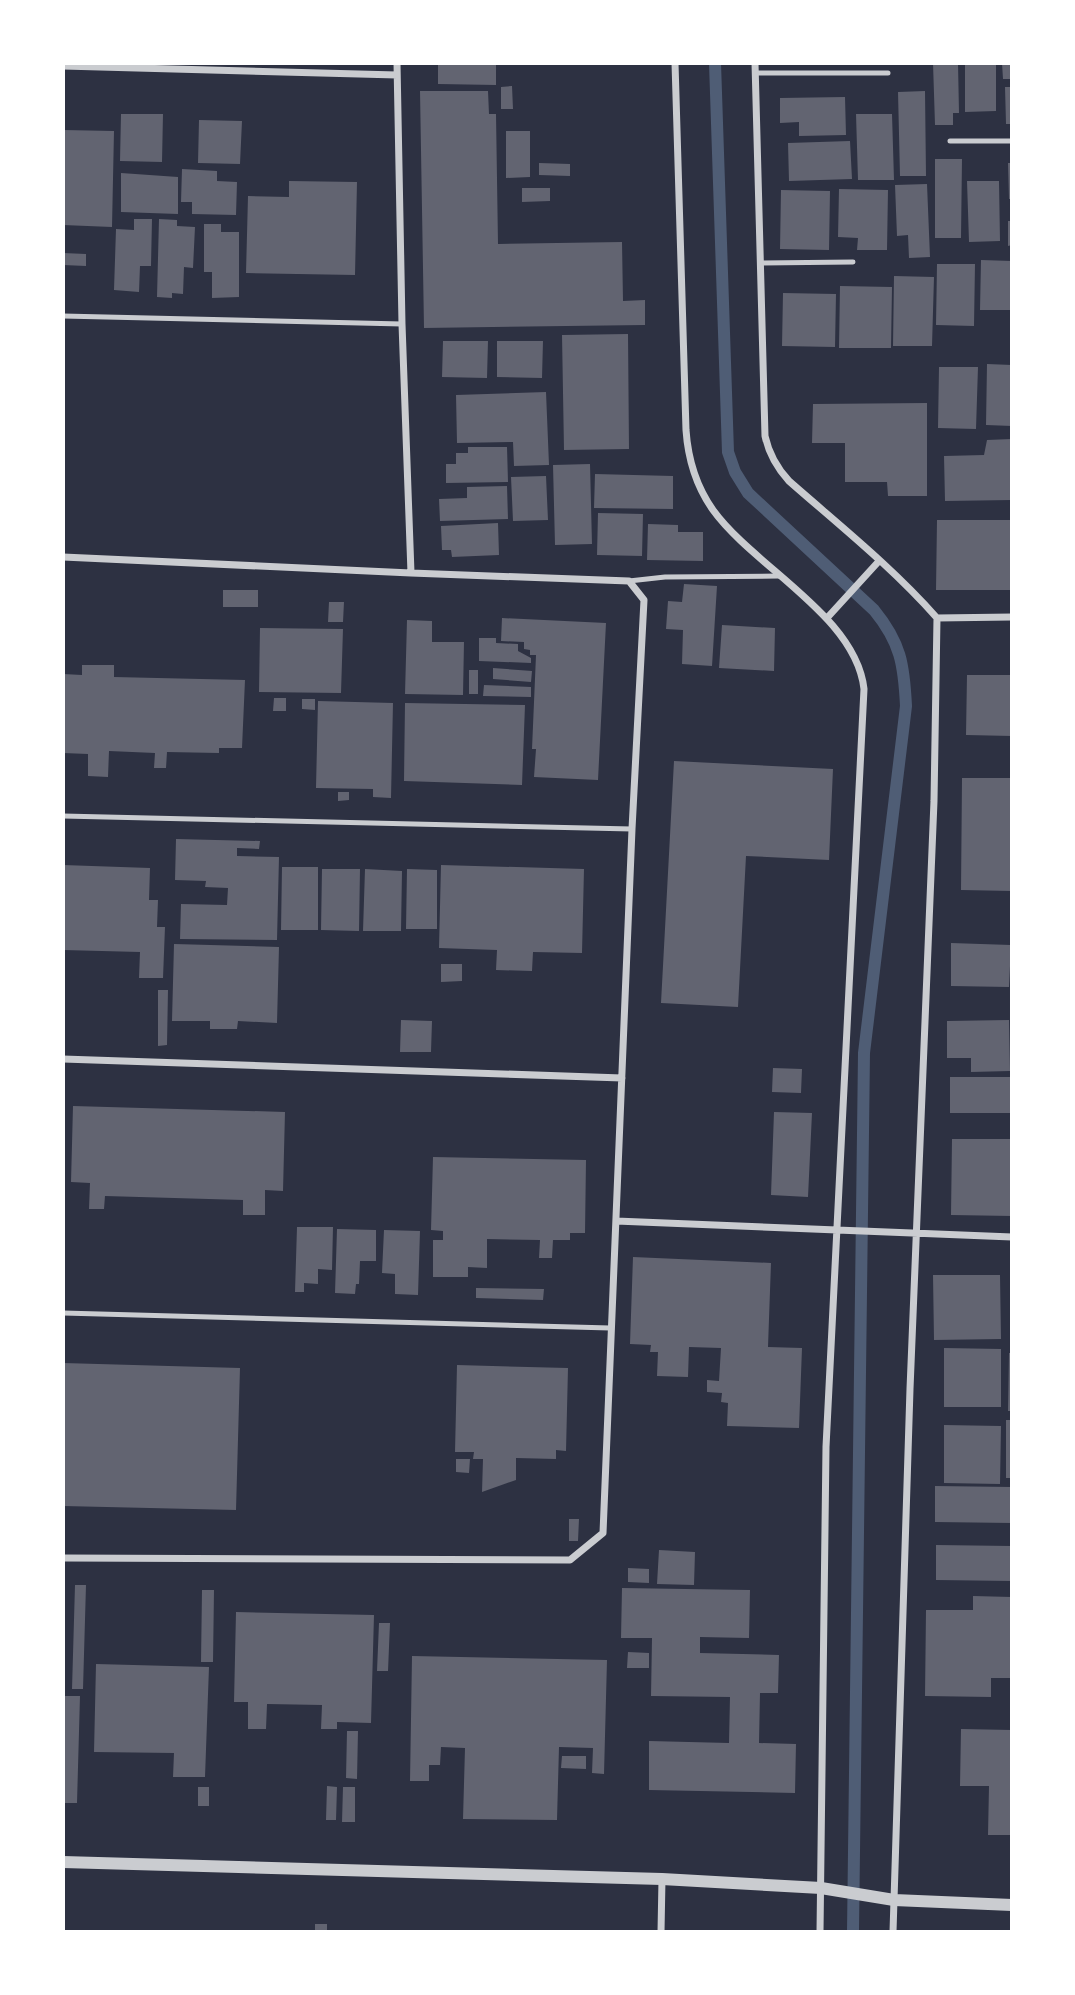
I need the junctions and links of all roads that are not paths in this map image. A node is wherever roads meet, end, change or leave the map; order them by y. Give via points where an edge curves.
1 (304, 63) edge
2 (397, 63) edge
3 (675, 63) edge
4 (755, 63) edge
5 (63, 66) edge
6 (305, 72) junction
7 (756, 73) junction
8 (888, 73) dead end
9 (397, 75) junction
10 (950, 141) dead end
11 (1012, 141) edge
12 (853, 262) dead end
13 (761, 263) junction
14 (63, 316) edge
15 (402, 324) junction
16 (63, 557) edge
17 (879, 561) junction
18 (411, 573) junction
19 (780, 576) junction
20 (629, 581) junction
21 (1012, 617) edge
22 (827, 618) junction
23 (937, 618) junction
24 (63, 816) edge
25 (632, 829) junction
26 (63, 1059) edge
27 (622, 1078) junction
28 (616, 1222) junction
29 (836, 1231) junction
30 (917, 1235) junction
31 (1012, 1237) edge
32 (63, 1313) edge
33 (610, 1328) junction
34 (63, 1558) edge
35 (63, 1862) edge
36 (662, 1879) junction
37 (821, 1888) junction
38 (894, 1900) junction
39 (1012, 1905) edge
40 (661, 1932) edge
41 (820, 1932) edge
42 (893, 1932) edge

1 - 6 street
2 - 9 street
3 - 19 street via 687,447 696,480 714,511
4 - 7 street
5 - 6 street
6 - 9 street
7 - 8 lane
7 - 13 street
9 - 15 street
10 - 11 lane
12 - 13 lane
13 - 17 street via 768,449 789,481
14 - 15 lane
15 - 18 street
16 - 18 street
17 - 22 street
17 - 23 street
18 - 20 street
19 - 20 lane
19 - 22 street
20 - 25 street via 644,600
21 - 23 street
22 - 29 street via 857,661 864,698
23 - 30 street
24 - 25 lane
25 - 27 street
26 - 27 street
27 - 28 street
28 - 29 street
28 - 33 street
29 - 30 street
29 - 37 street via 826,1447
30 - 31 street
30 - 38 street
32 - 33 lane
33 - 34 street via 603,1533 570,1560
35 - 36 street
36 - 37 street
36 - 40 street
37 - 38 street
37 - 41 street
38 - 39 street
38 - 42 street

